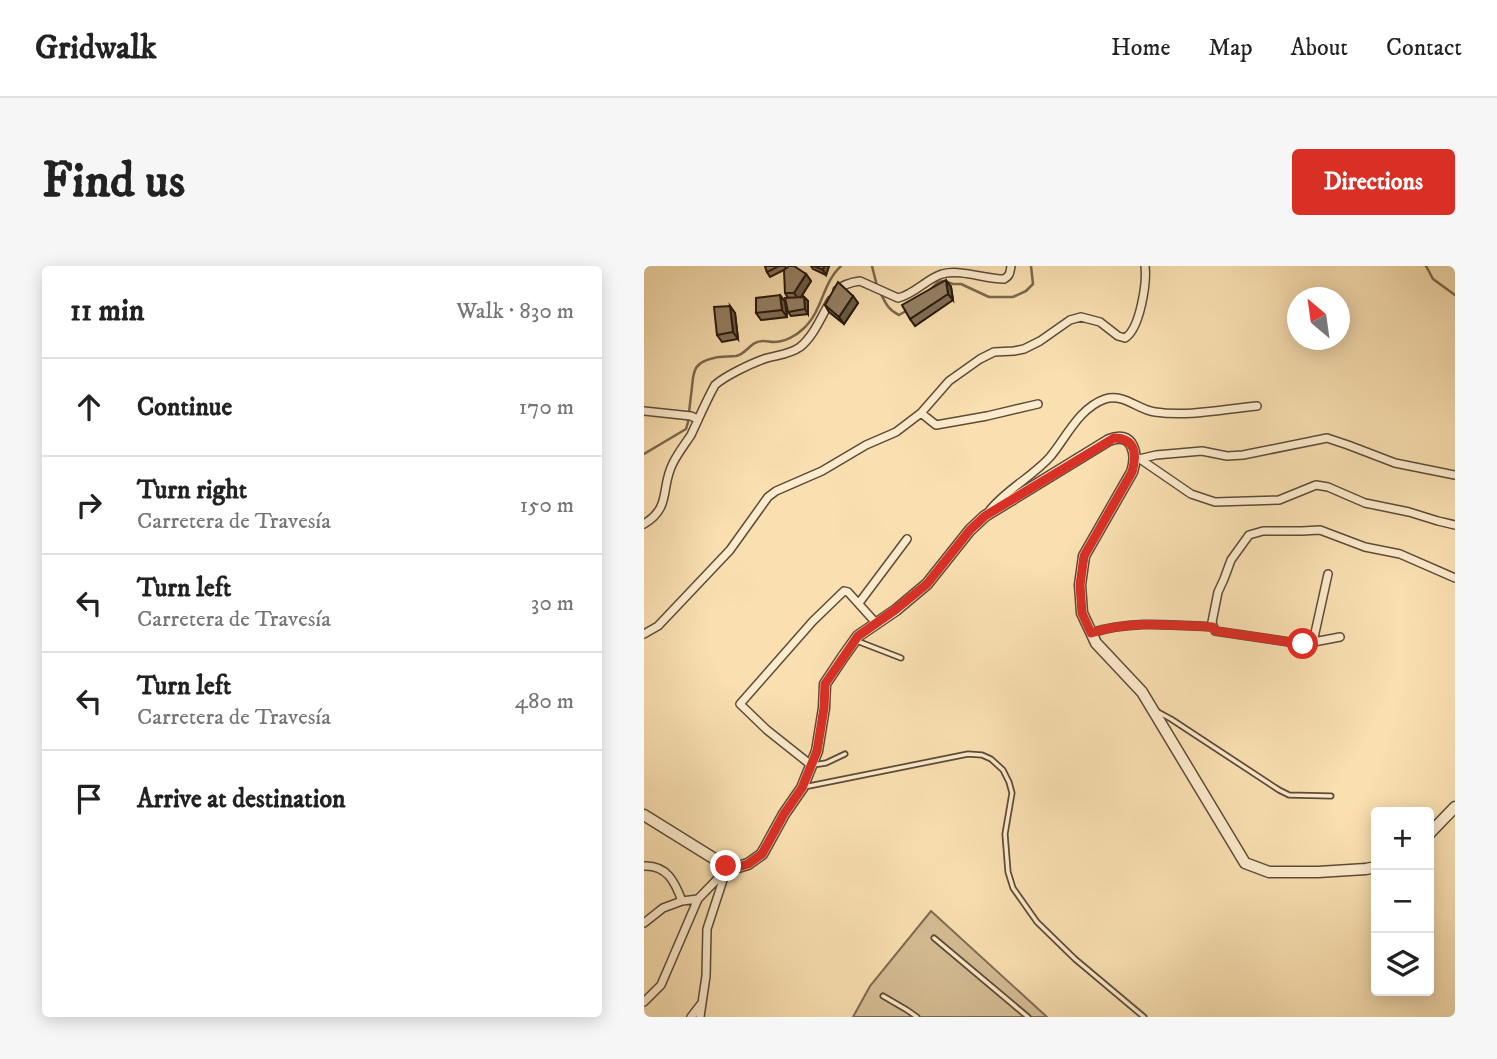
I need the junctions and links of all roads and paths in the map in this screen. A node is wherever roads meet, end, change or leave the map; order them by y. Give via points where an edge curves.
1 (1011, 266) edge
2 (1145, 266) edge
3 (1038, 404) dead end
4 (1257, 406) dead end
5 (644, 411) edge
6 (921, 414) junction
7 (694, 418) junction
8 (1138, 460) junction
9 (1455, 475) edge
10 (985, 516) junction
11 (644, 524) edge
12 (1455, 525) edge
13 (907, 539) dead end
14 (1328, 574) dead end
15 (1455, 579) edge
16 (859, 603) junction
17 (876, 623) junction
18 (1213, 627) junction
19 (1091, 633) junction
20 (644, 634) edge
21 (1340, 637) dead end
22 (855, 641) junction
23 (1312, 642) junction
24 (901, 658) dead end
25 (1153, 710) junction
26 (845, 754) dead end
27 (811, 765) junction
28 (802, 788) junction
29 (1331, 796) dead end
30 (1455, 807) edge
31 (644, 815) edge
32 (1434, 829) edge
33 (644, 866) edge
34 (726, 868) junction
35 (1371, 868) edge
36 (698, 898) junction
37 (682, 901) junction
38 (644, 923) edge
39 (934, 938) dead end
40 (883, 996) dead end
41 (644, 1002) edge
42 (701, 1003) junction
43 (691, 1017) edge
44 (700, 1017) edge
45 (917, 1017) edge
46 (1028, 1017) edge
47 (1144, 1017) edge

1 - 7 street via 1004,279 940,275 898,299 863,282 842,286 802,345 721,380
2 - 6 street via 1136,325 1125,338 1100,322 1081,317 1070,320 1024,349 994,352 980,359 949,381
3 - 6 street via 936,425
4 - 10 street via 1166,414 1105,399 1090,408 1050,457
5 - 7 street
6 - 20 street via 896,432 768,497 730,550 658,626
7 - 11 street via 690,436 666,477 660,510
8 - 9 street via 1202,451 1243,455 1327,438 1395,463
8 - 10 street via 1127,440 1114,438
8 - 12 street via 1191,495 1215,502 1279,500 1317,485 1365,503
8 - 19 street via 1084,556 1082,613
10 - 17 street via 927,584
13 - 16 street
14 - 23 street
15 - 18 street via 1400,554 1320,530 1263,531 1249,535 1231,559 1218,592
16 - 17 street
16 - 27 street via 844,591 740,705
17 - 22 street
18 - 19 street via 1134,625
18 - 23 street via 1215,631 1290,643
19 - 25 street
21 - 23 street
22 - 24 lane
22 - 27 street via 825,684 817,751
25 - 29 lane via 1289,795
25 - 35 street via 1245,863 1269,872
26 - 27 lane via 826,764
27 - 28 street
28 - 34 street via 762,854 748,864
28 - 47 lane via 968,754 991,759 1003,770 1012,793 1005,834 1013,888 1037,922
30 - 32 street
31 - 34 street
33 - 37 street via 667,872
34 - 36 street
34 - 42 street via 707,929
36 - 37 street
36 - 41 street via 661,985
37 - 38 street
39 - 46 lane
40 - 45 lane
42 - 43 street
42 - 44 street

